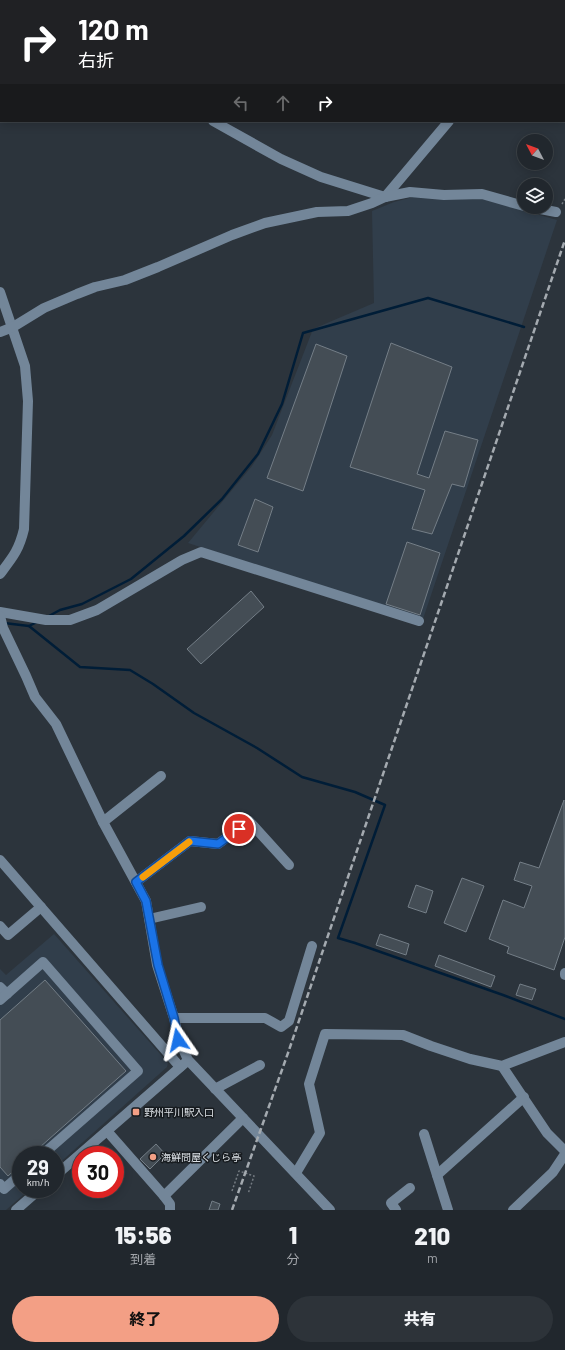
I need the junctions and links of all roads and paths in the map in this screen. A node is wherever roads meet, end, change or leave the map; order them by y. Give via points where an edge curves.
1 (215, 122) edge
2 (447, 122) edge
3 (385, 197) junction
4 (517, 204) edge
5 (553, 211) edge
6 (556, 212) dead end
7 (0, 292) edge
8 (13, 327) junction
9 (0, 332) edge
10 (0, 574) edge
11 (0, 612) edge
12 (0, 616) edge
13 (419, 620) dead end
14 (1, 628) edge
15 (161, 776) dead end
16 (103, 822) junction
17 (0, 860) edge
18 (289, 866) dead end
19 (136, 882) junction
20 (41, 906) junction
21 (201, 907) dead end
22 (150, 919) junction
23 (0, 926) edge
24 (312, 946) dead end
25 (2, 994) edge
26 (174, 1018) junction
27 (565, 1042) edge
28 (184, 1063) junction
29 (260, 1065) dead end
30 (502, 1066) junction
31 (215, 1090) junction
32 (524, 1097) junction
33 (244, 1118) junction
34 (107, 1132) junction
35 (424, 1134) dead end
36 (52, 1146) edge
37 (565, 1152) edge
38 (64, 1168) edge
39 (296, 1173) junction
40 (437, 1175) junction
41 (12, 1182) edge
42 (0, 1184) edge
43 (410, 1188) dead end
44 (232, 1191) dead end
45 (248, 1194) dead end
46 (164, 1196) junction
47 (30, 1198) edge
48 (18, 1209) edge
49 (170, 1210) edge
50 (330, 1210) edge
51 (396, 1210) edge
52 (448, 1210) edge
53 (513, 1210) edge

1 - 3 street via 281,160
2 - 3 street
3 - 4 street via 410,192 444,195 482,194
3 - 8 street via 348,211 317,212 265,223 138,274 77,294 44,308
5 - 6 street
7 - 8 street
8 - 9 street
8 - 10 street via 25,366 28,401 26,504 20,544
11 - 13 street via 46,620 70,620 97,610 182,560 201,552
12 - 14 street
14 - 16 street via 35,697 56,724
15 - 16 street
16 - 19 street
17 - 20 street
18 - 19 street via 249,821 218,844 190,841
19 - 22 street via 146,901
20 - 23 street via 8,935
20 - 28 street
21 - 22 street
22 - 26 street via 158,965
24 - 26 street via 289,1022 281,1027 265,1018
25 - 36 street via 43,962 138,1071
26 - 28 street
27 - 30 street
28 - 31 street
28 - 34 street
29 - 31 street
30 - 32 street
30 - 39 street via 470,1059 403,1035 325,1034 309,1084 320,1133
31 - 33 street
32 - 37 street via 547,1133
32 - 40 street
33 - 39 street
33 - 46 street
34 - 38 street
34 - 46 street
35 - 40 street
37 - 53 street via 553,1172
39 - 50 street
40 - 52 street
41 - 42 street via 4,1189
43 - 51 street via 391,1203
44 - 45 path via 239,1171 254,1176
46 - 49 street via 170,1204
47 - 48 street

